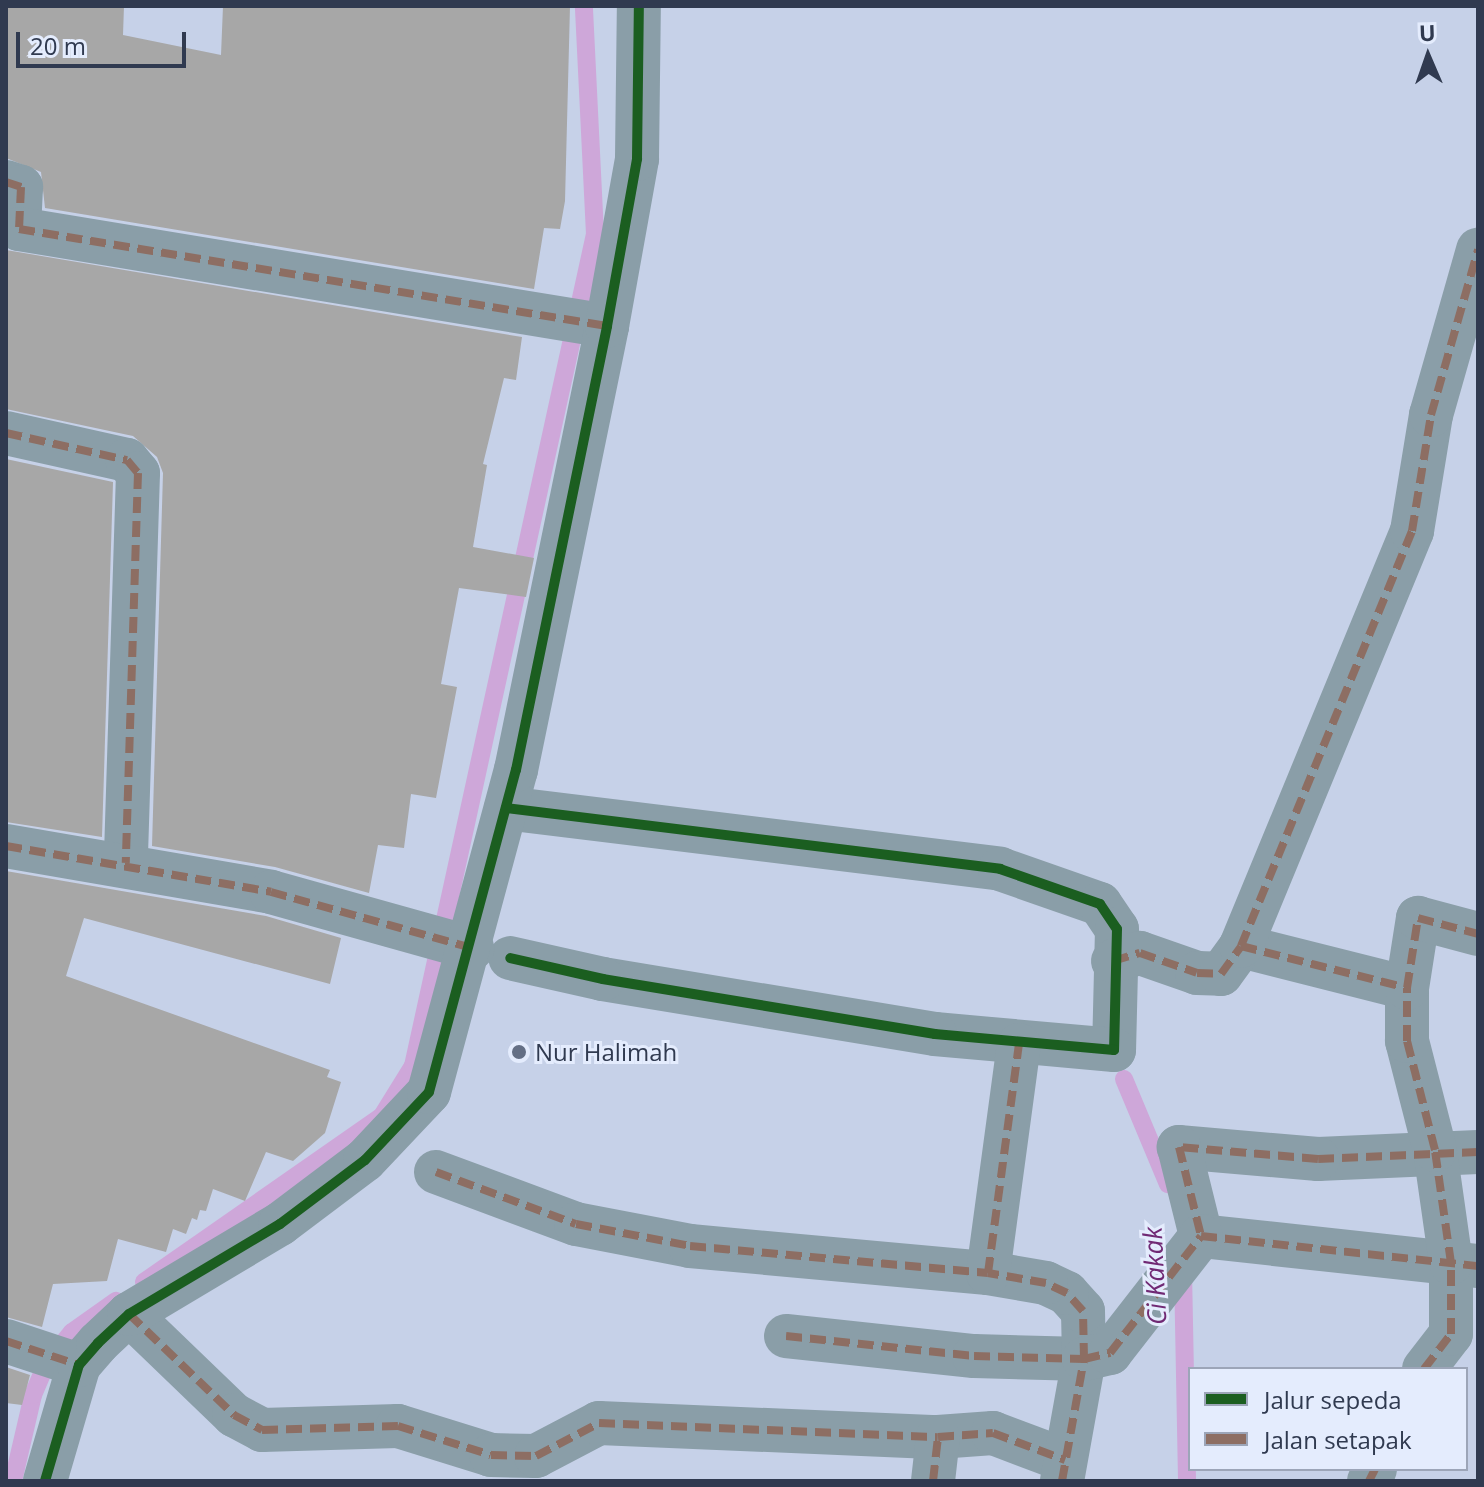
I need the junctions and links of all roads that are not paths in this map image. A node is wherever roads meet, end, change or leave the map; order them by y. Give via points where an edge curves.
1 (639, 6) edge
2 (6, 182) edge
3 (1478, 250) edge
4 (583, 323) junction
5 (6, 433) edge
6 (506, 808) junction
7 (6, 846) edge
8 (126, 863) junction
9 (1478, 934) edge
10 (466, 946) junction
11 (1241, 946) junction
12 (1113, 961) junction
13 (1407, 988) junction
14 (1019, 1045) junction
15 (1435, 1150) junction
16 (1478, 1152) edge
17 (436, 1172) dead end
18 (1200, 1237) junction
19 (1464, 1264) edge
20 (988, 1273) junction
21 (129, 1314) junction
22 (786, 1336) dead end
23 (11, 1342) edge
24 (1084, 1359) junction
25 (71, 1363) junction
26 (1426, 1367) edge
27 (938, 1437) junction
28 (1064, 1470) edge
29 (45, 1481) edge
30 (933, 1481) edge

1 - 4 street via 637,159
2 - 4 street via 21,187 19,229
3 - 11 street via 1431,415 1412,531
4 - 6 street
5 - 8 street via 127,460 138,473
6 - 10 street
6 - 12 street via 1000,869 1100,904 1117,929
7 - 8 street
8 - 10 street via 271,892
9 - 13 street via 1418,918
10 - 14 street via 603,979
10 - 21 street via 429,1092 409,1115 365,1160 280,1224
11 - 12 street via 1221,974 1197,973 1140,953
11 - 13 street
12 - 14 street via 1114,1050
13 - 15 street via 1407,1041
14 - 20 street
15 - 16 street
15 - 18 street via 1318,1159 1179,1147
15 - 19 street
17 - 20 street via 576,1224 690,1246
18 - 19 street
18 - 24 street via 1110,1353
19 - 26 street via 1451,1334
20 - 24 street via 1046,1283 1067,1293 1083,1311
21 - 25 street
21 - 27 street via 234,1415 262,1430 398,1426 506,1456 536,1456 599,1423
22 - 24 street via 974,1356
23 - 25 street
24 - 28 street
25 - 29 street
27 - 28 street via 993,1433
27 - 30 street

